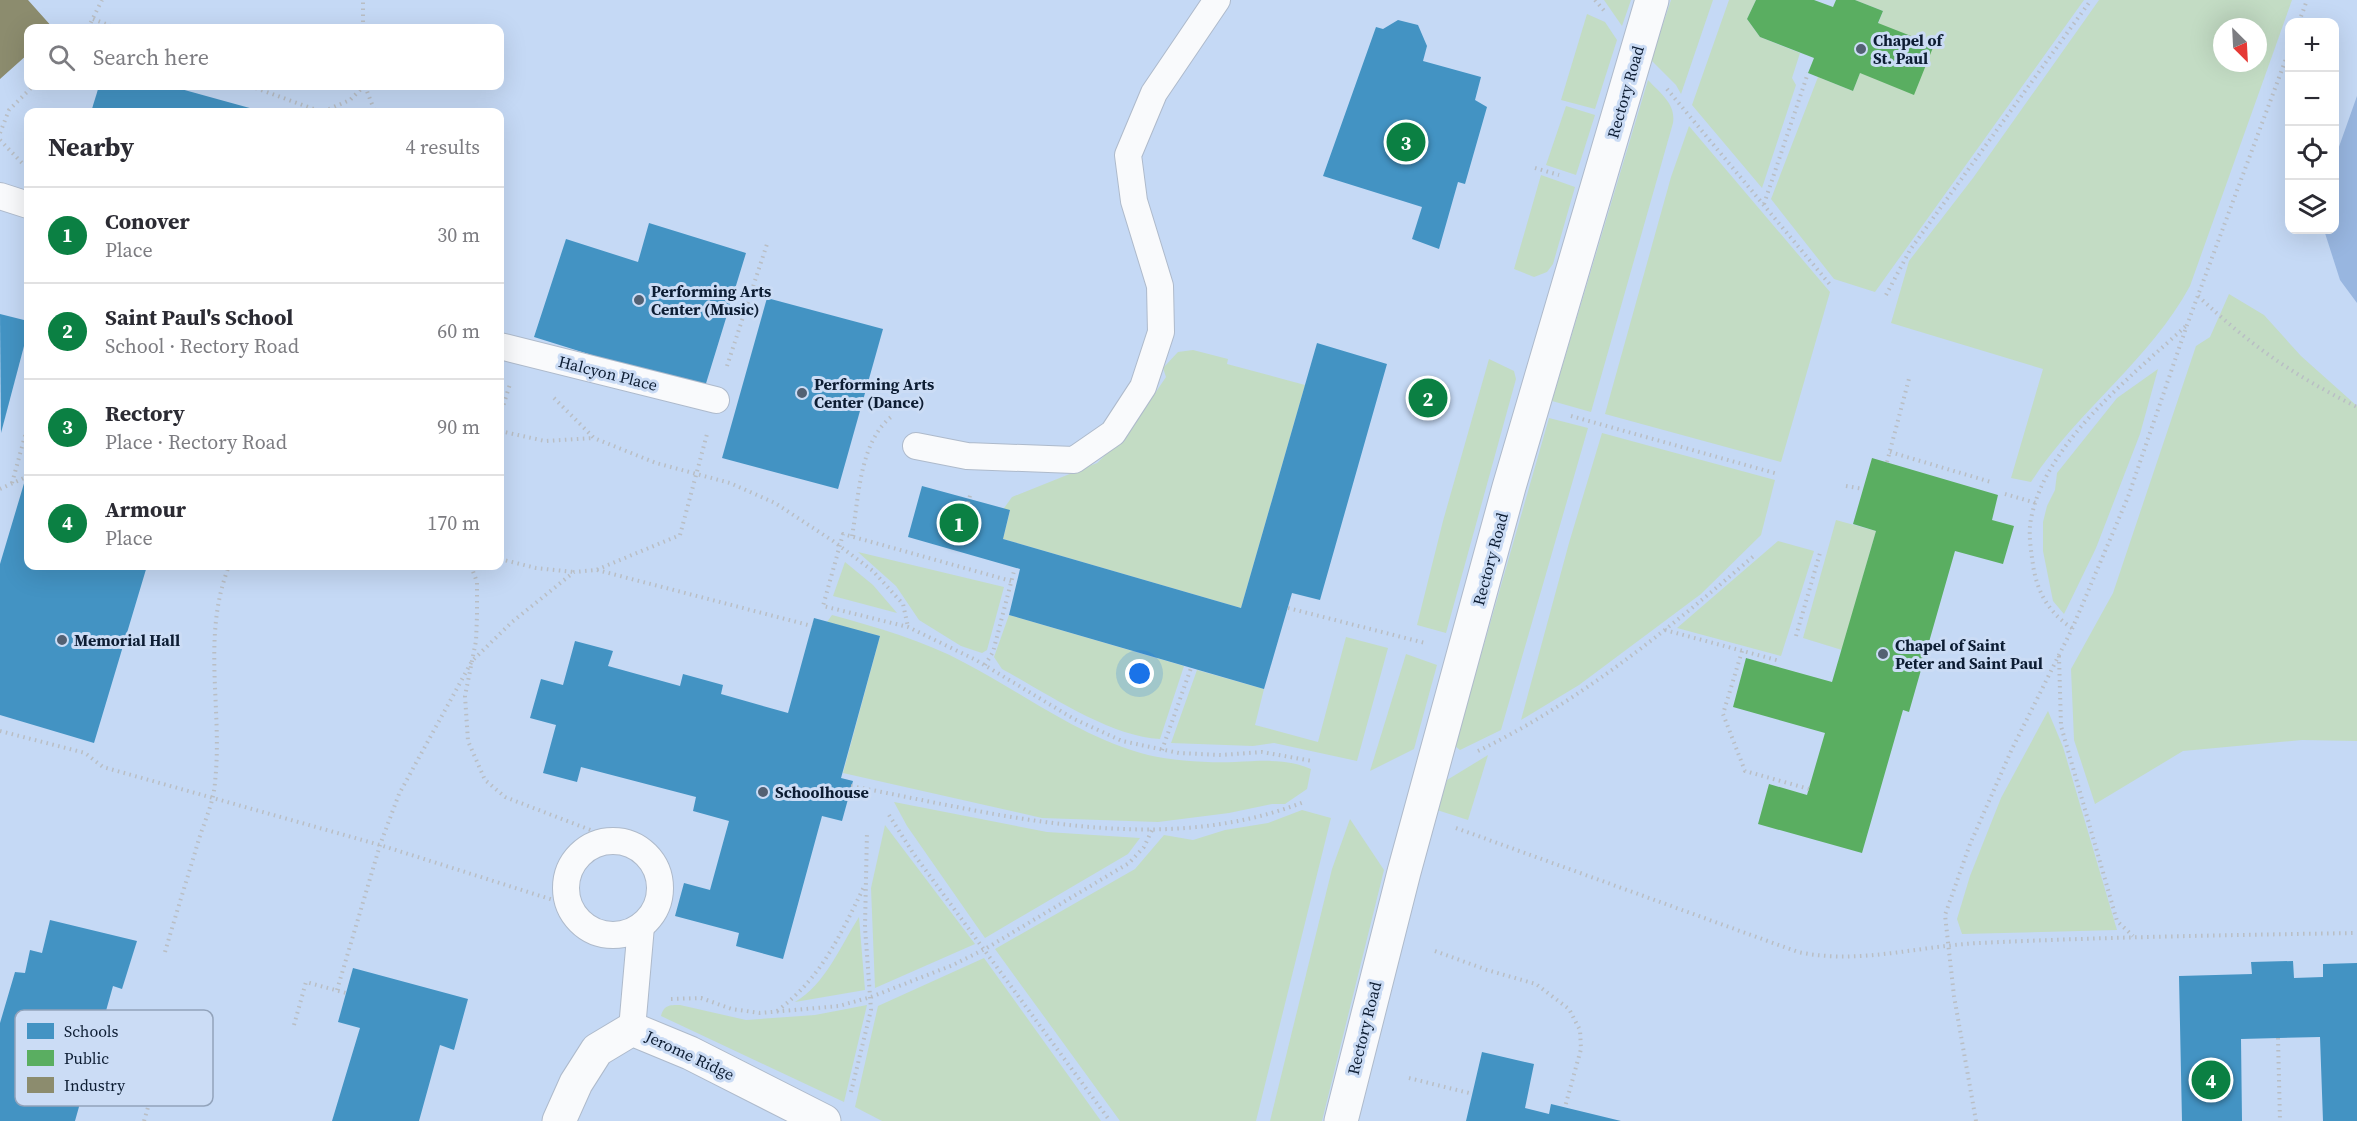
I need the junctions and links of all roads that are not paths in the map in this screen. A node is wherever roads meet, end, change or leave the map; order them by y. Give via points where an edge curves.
1 (1217, 0) edge
2 (1652, 0) edge
3 (0, 196) edge
4 (24, 204) edge
5 (504, 347) edge
6 (716, 400) road end
7 (916, 446) dead end
8 (641, 926) junction
9 (633, 1013) junction
10 (559, 1121) edge
11 (824, 1121) edge
12 (1341, 1121) edge

1 - 7 lane via 1154,93 1128,155 1134,201 1160,286 1161,332 1143,387 1113,433 1074,460 967,456
2 - 12 street, Rectory Road via 1464,653
3 - 4 lane
5 - 6 lane, Halcyon Place
8 - 8 lane via 610,935 594,932 582,923 569,905 566,883 578,856 604,841 634,845 646,854 656,868 659,900
8 - 9 lane
9 - 10 street, Jerome Ridge via 597,1050
9 - 11 street, Jerome Ridge via 690,1053

